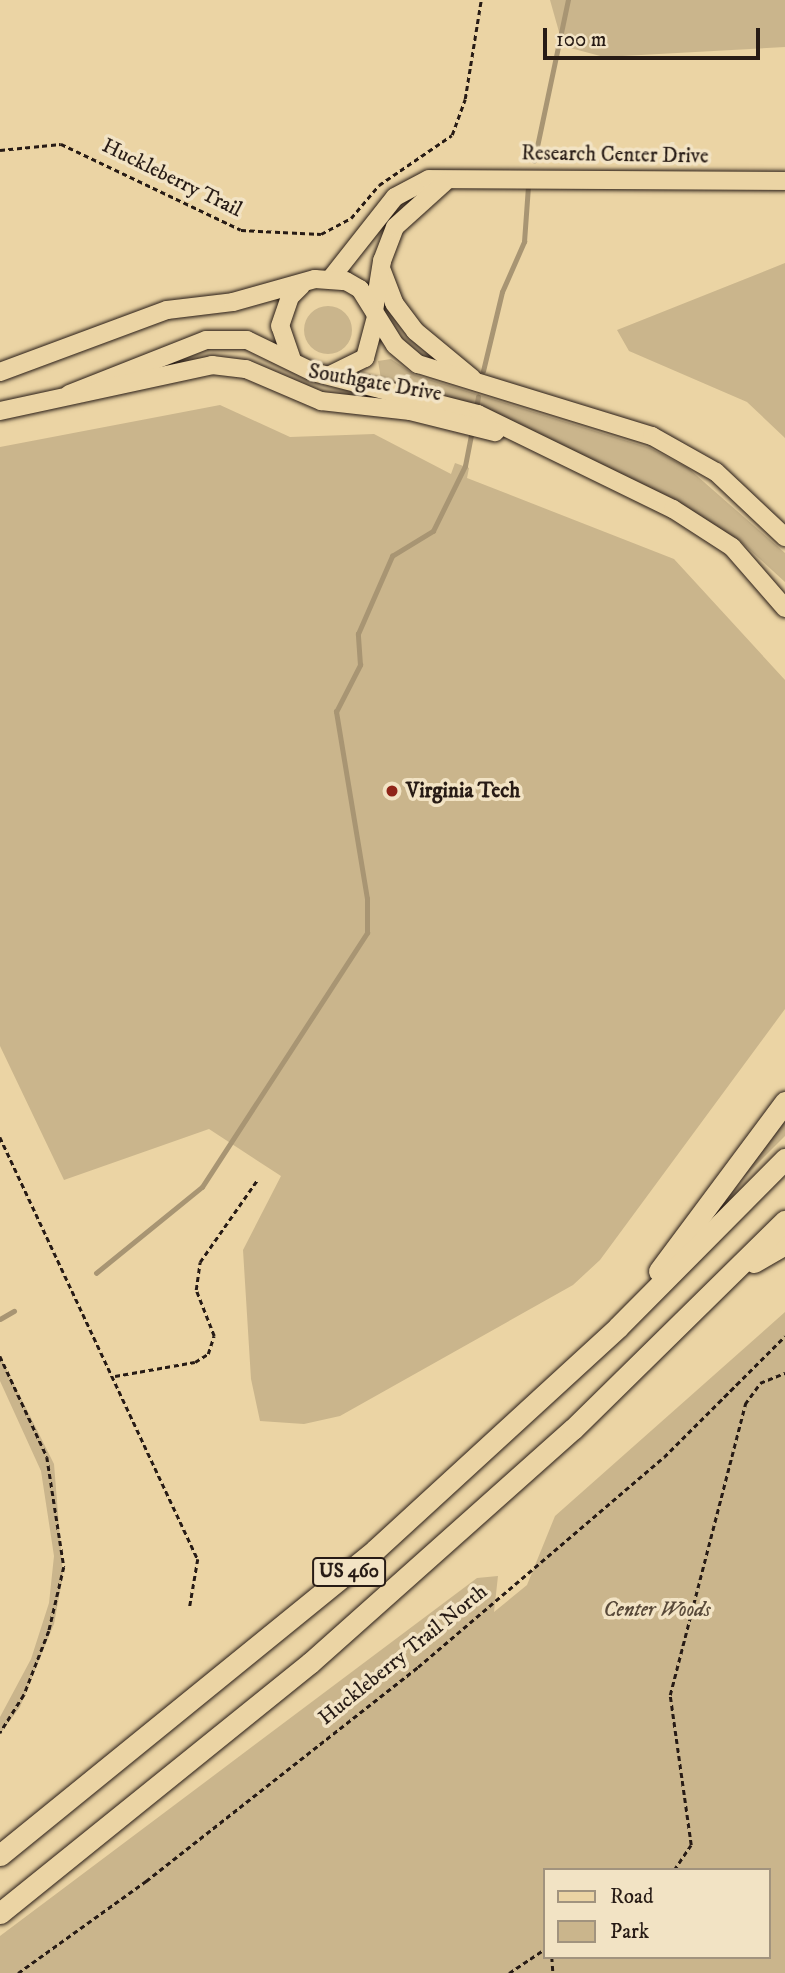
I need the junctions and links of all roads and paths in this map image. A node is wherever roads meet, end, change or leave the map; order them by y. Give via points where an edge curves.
1 (481, 0) edge
2 (0, 150) edge
3 (445, 181) junction
4 (785, 181) edge
5 (381, 267) junction
6 (331, 278) junction
7 (301, 286) junction
8 (375, 314) junction
9 (293, 361) junction
10 (0, 372) edge
11 (327, 375) junction
12 (477, 383) junction
13 (69, 394) junction
14 (0, 411) edge
15 (552, 450) junction
16 (785, 537) edge
17 (785, 608) edge
18 (785, 1102) edge
19 (0, 1137) edge
20 (785, 1159) edge
21 (258, 1179) dead end
22 (785, 1221) edge
23 (785, 1244) edge
24 (734, 1273) junction
25 (618, 1327) junction
26 (785, 1336) edge
27 (0, 1356) edge
28 (785, 1373) edge
29 (115, 1376) junction
30 (190, 1606) dead end
31 (0, 1732) edge
32 (0, 1855) edge
33 (675, 1868) edge
34 (0, 1913) edge
35 (544, 1950) edge
36 (18, 1973) edge
37 (509, 1973) edge

1 - 2 path, Huckleberry Trail via 465,99 452,135 379,185 351,218 321,234 241,230 61,144
3 - 4 main road, Research Center Drive via 502,175
3 - 5 main road via 395,227
3 - 6 main road, Research Center Drive via 429,179 394,197
5 - 8 main road
5 - 12 main road via 405,318
6 - 7 main road
6 - 8 main road, Southgate Drive via 360,289
7 - 9 main road, Southgate Drive via 280,326
7 - 10 main road via 148,316 51,358
8 - 11 main road, Southgate Drive via 365,358
8 - 12 main road, Southgate Drive via 418,364
9 - 11 main road, Southgate Drive
9 - 13 main road, Southgate Drive via 247,340 221,337 144,360
11 - 15 main road, Southgate Drive via 435,400
12 - 16 main road, Southgate Drive via 652,436 693,456
13 - 14 main road, Southgate Drive
13 - 15 main road, Southgate Drive via 191,367 228,366 314,399 444,418
15 - 17 main road, Southgate Drive via 705,527 752,566
18 - 25 highway
19 - 29 path
20 - 25 highway, US 460
21 - 29 path via 200,1262 196,1290 214,1336 208,1354 195,1362
22 - 24 highway, US 460
23 - 24 highway
24 - 34 highway, US 460 via 573,1429 310,1663
25 - 32 highway, US 460 via 364,1559
26 - 36 path, Huckleberry Trail North via 664,1457 418,1667 146,1881
27 - 31 path via 47,1457 64,1567 49,1631 24,1695
28 - 33 path via 760,1383 745,1404 670,1695 691,1845
29 - 30 path via 198,1559
35 - 37 path

